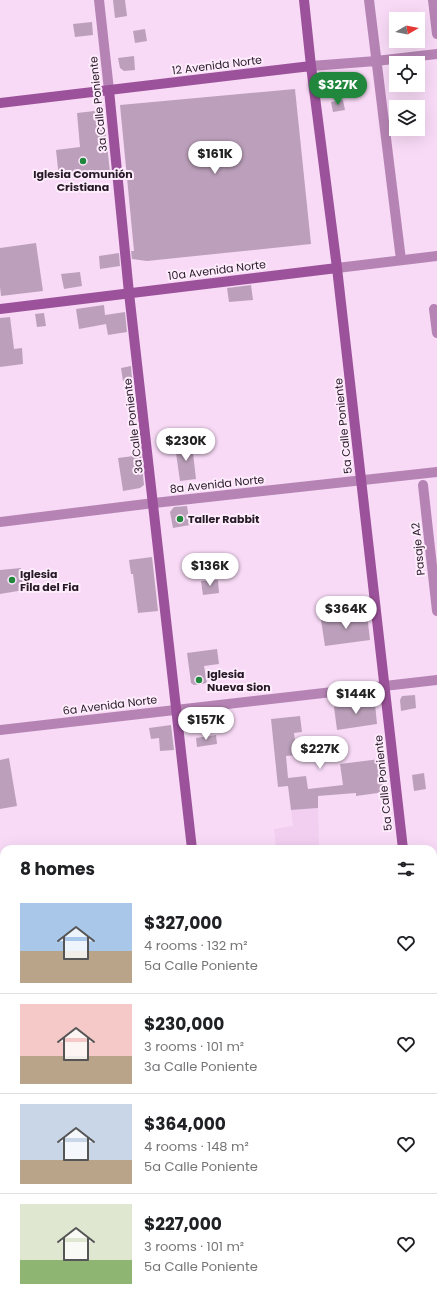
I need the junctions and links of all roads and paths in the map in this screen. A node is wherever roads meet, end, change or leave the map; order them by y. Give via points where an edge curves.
1 (99, 0) edge
2 (304, 0) edge
3 (369, 0) edge
4 (433, 0) edge
5 (437, 34) edge
6 (437, 54) edge
7 (376, 61) junction
8 (312, 66) junction
9 (109, 90) junction
10 (0, 103) edge
11 (437, 256) edge
12 (401, 260) junction
13 (337, 268) junction
14 (129, 293) junction
15 (0, 309) edge
16 (434, 309) dead end
17 (437, 333) edge
18 (437, 472) edge
19 (361, 480) junction
20 (423, 485) dead end
21 (154, 503) junction
22 (0, 522) edge
23 (435, 578) edge
24 (437, 611) edge
25 (437, 680) edge
26 (384, 686) junction
27 (177, 709) junction
28 (0, 730) edge
29 (192, 845) edge
30 (403, 845) edge

1 - 9 street, 3a Calle Poniente
2 - 8 street, 5a Calle Poniente
3 - 7 street
4 - 5 street
6 - 7 street, 12 Avenida Norte
7 - 8 street, 12 Avenida Norte
7 - 12 street
8 - 9 street, 12 Avenida Norte
8 - 13 street, 5a Calle Poniente
9 - 10 street, 12 Avenida Norte
9 - 14 street, 3a Calle Poniente
11 - 12 street, 10a Avenida Norte
12 - 13 street, 10a Avenida Norte
13 - 14 street, 10a Avenida Norte
13 - 19 street, 5a Calle Poniente
14 - 15 street, 10a Avenida Norte
14 - 21 street, 3a Calle Poniente
16 - 17 street
18 - 19 street, 8a Avenida Norte
19 - 21 street, 8a Avenida Norte
19 - 26 street, 5a Calle Poniente
20 - 23 street, Pasaje A2
21 - 22 street, 8a Avenida Norte
21 - 27 street, 3a Calle Poniente
23 - 24 street, Pasaje A2
25 - 26 street, 6a Avenida Norte
26 - 27 street, 6a Avenida Norte
26 - 30 street, 5a Calle Poniente
27 - 28 street, 6a Avenida Norte
27 - 29 street, 3a Calle Poniente

